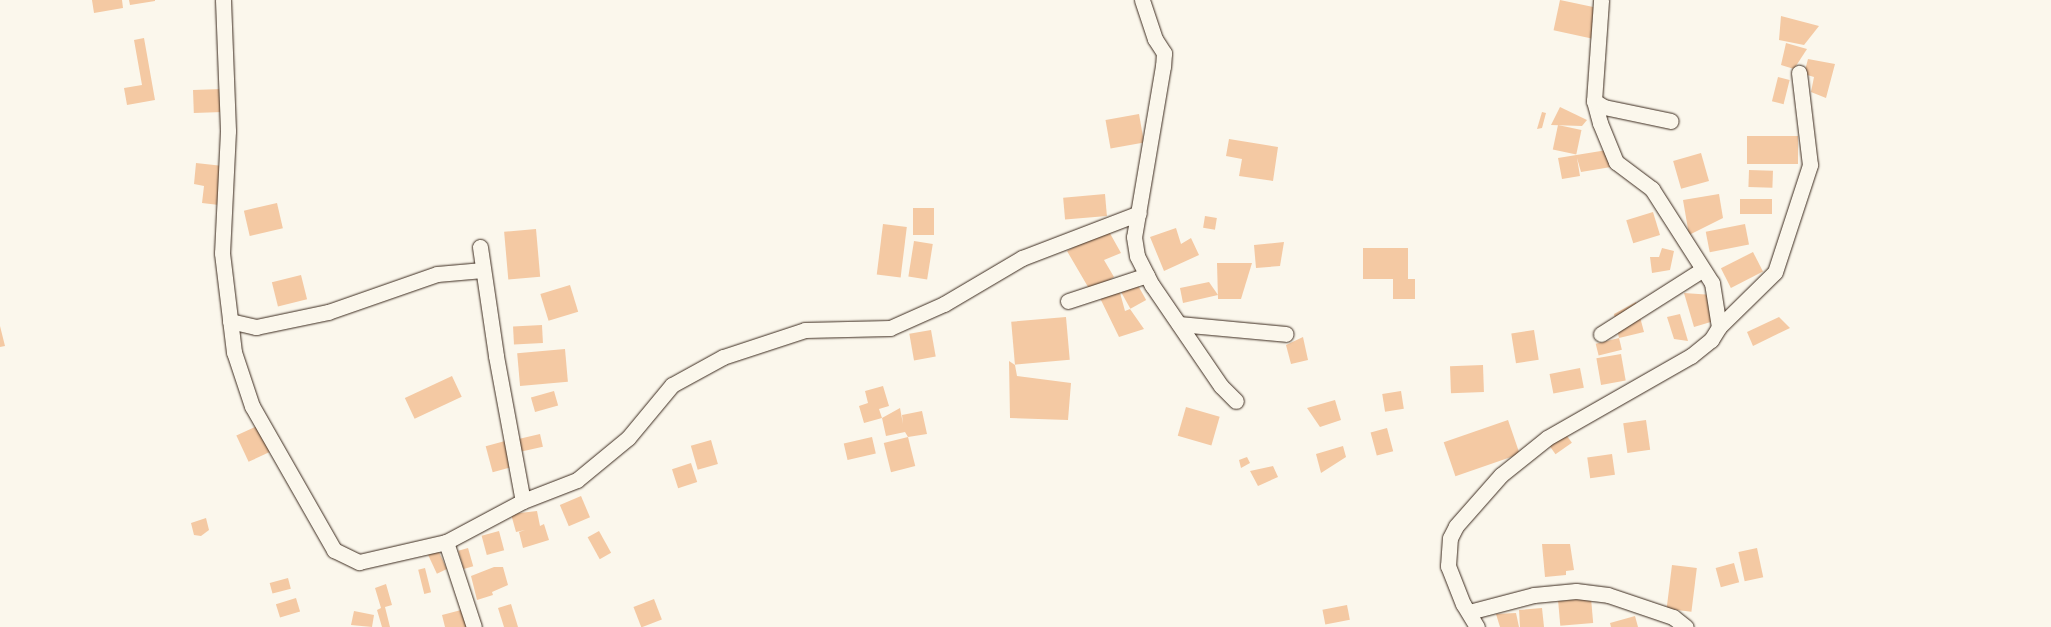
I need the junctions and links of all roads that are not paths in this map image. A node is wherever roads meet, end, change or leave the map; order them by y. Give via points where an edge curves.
1 (223, 0) edge
2 (1142, 0) edge
3 (1601, 0) edge
4 (1799, 73) dead end
5 (1594, 102) junction
6 (1671, 121) dead end
7 (1139, 213) junction
8 (480, 247) dead end
9 (483, 270) junction
10 (1702, 270) junction
11 (1147, 275) junction
12 (1068, 301) dead end
13 (230, 321) junction
14 (1179, 324) junction
15 (1719, 327) junction
16 (1286, 334) dead end
17 (1601, 334) dead end
18 (1236, 401) dead end
19 (523, 501) junction
20 (446, 542) junction
21 (1469, 612) junction
22 (474, 627) edge
23 (1477, 627) edge
24 (1686, 627) edge

1 - 13 street via 228,131 222,253
2 - 7 street via 1155,39 1164,53 1164,66
3 - 5 street
4 - 15 street via 1810,165 1775,272
5 - 6 street
5 - 10 street via 1616,162 1652,189
7 - 11 street via 1134,237 1136,256
7 - 19 street via 1022,258 944,304 890,328 805,330 723,357 672,385 628,438 577,480
8 - 9 street
9 - 13 street via 437,274 328,312 256,327
9 - 19 street
10 - 15 street via 1712,283
10 - 17 street
11 - 12 street
11 - 14 street
13 - 20 street via 234,352 252,406 334,550 359,562
14 - 16 street
14 - 18 street via 1221,386
15 - 21 street via 1711,340 1691,356 1547,438 1501,476 1474,505 1456,526 1448,553 1454,584
19 - 20 street
20 - 22 street
21 - 23 street
21 - 24 street via 1534,595 1576,590 1608,595 1673,617

